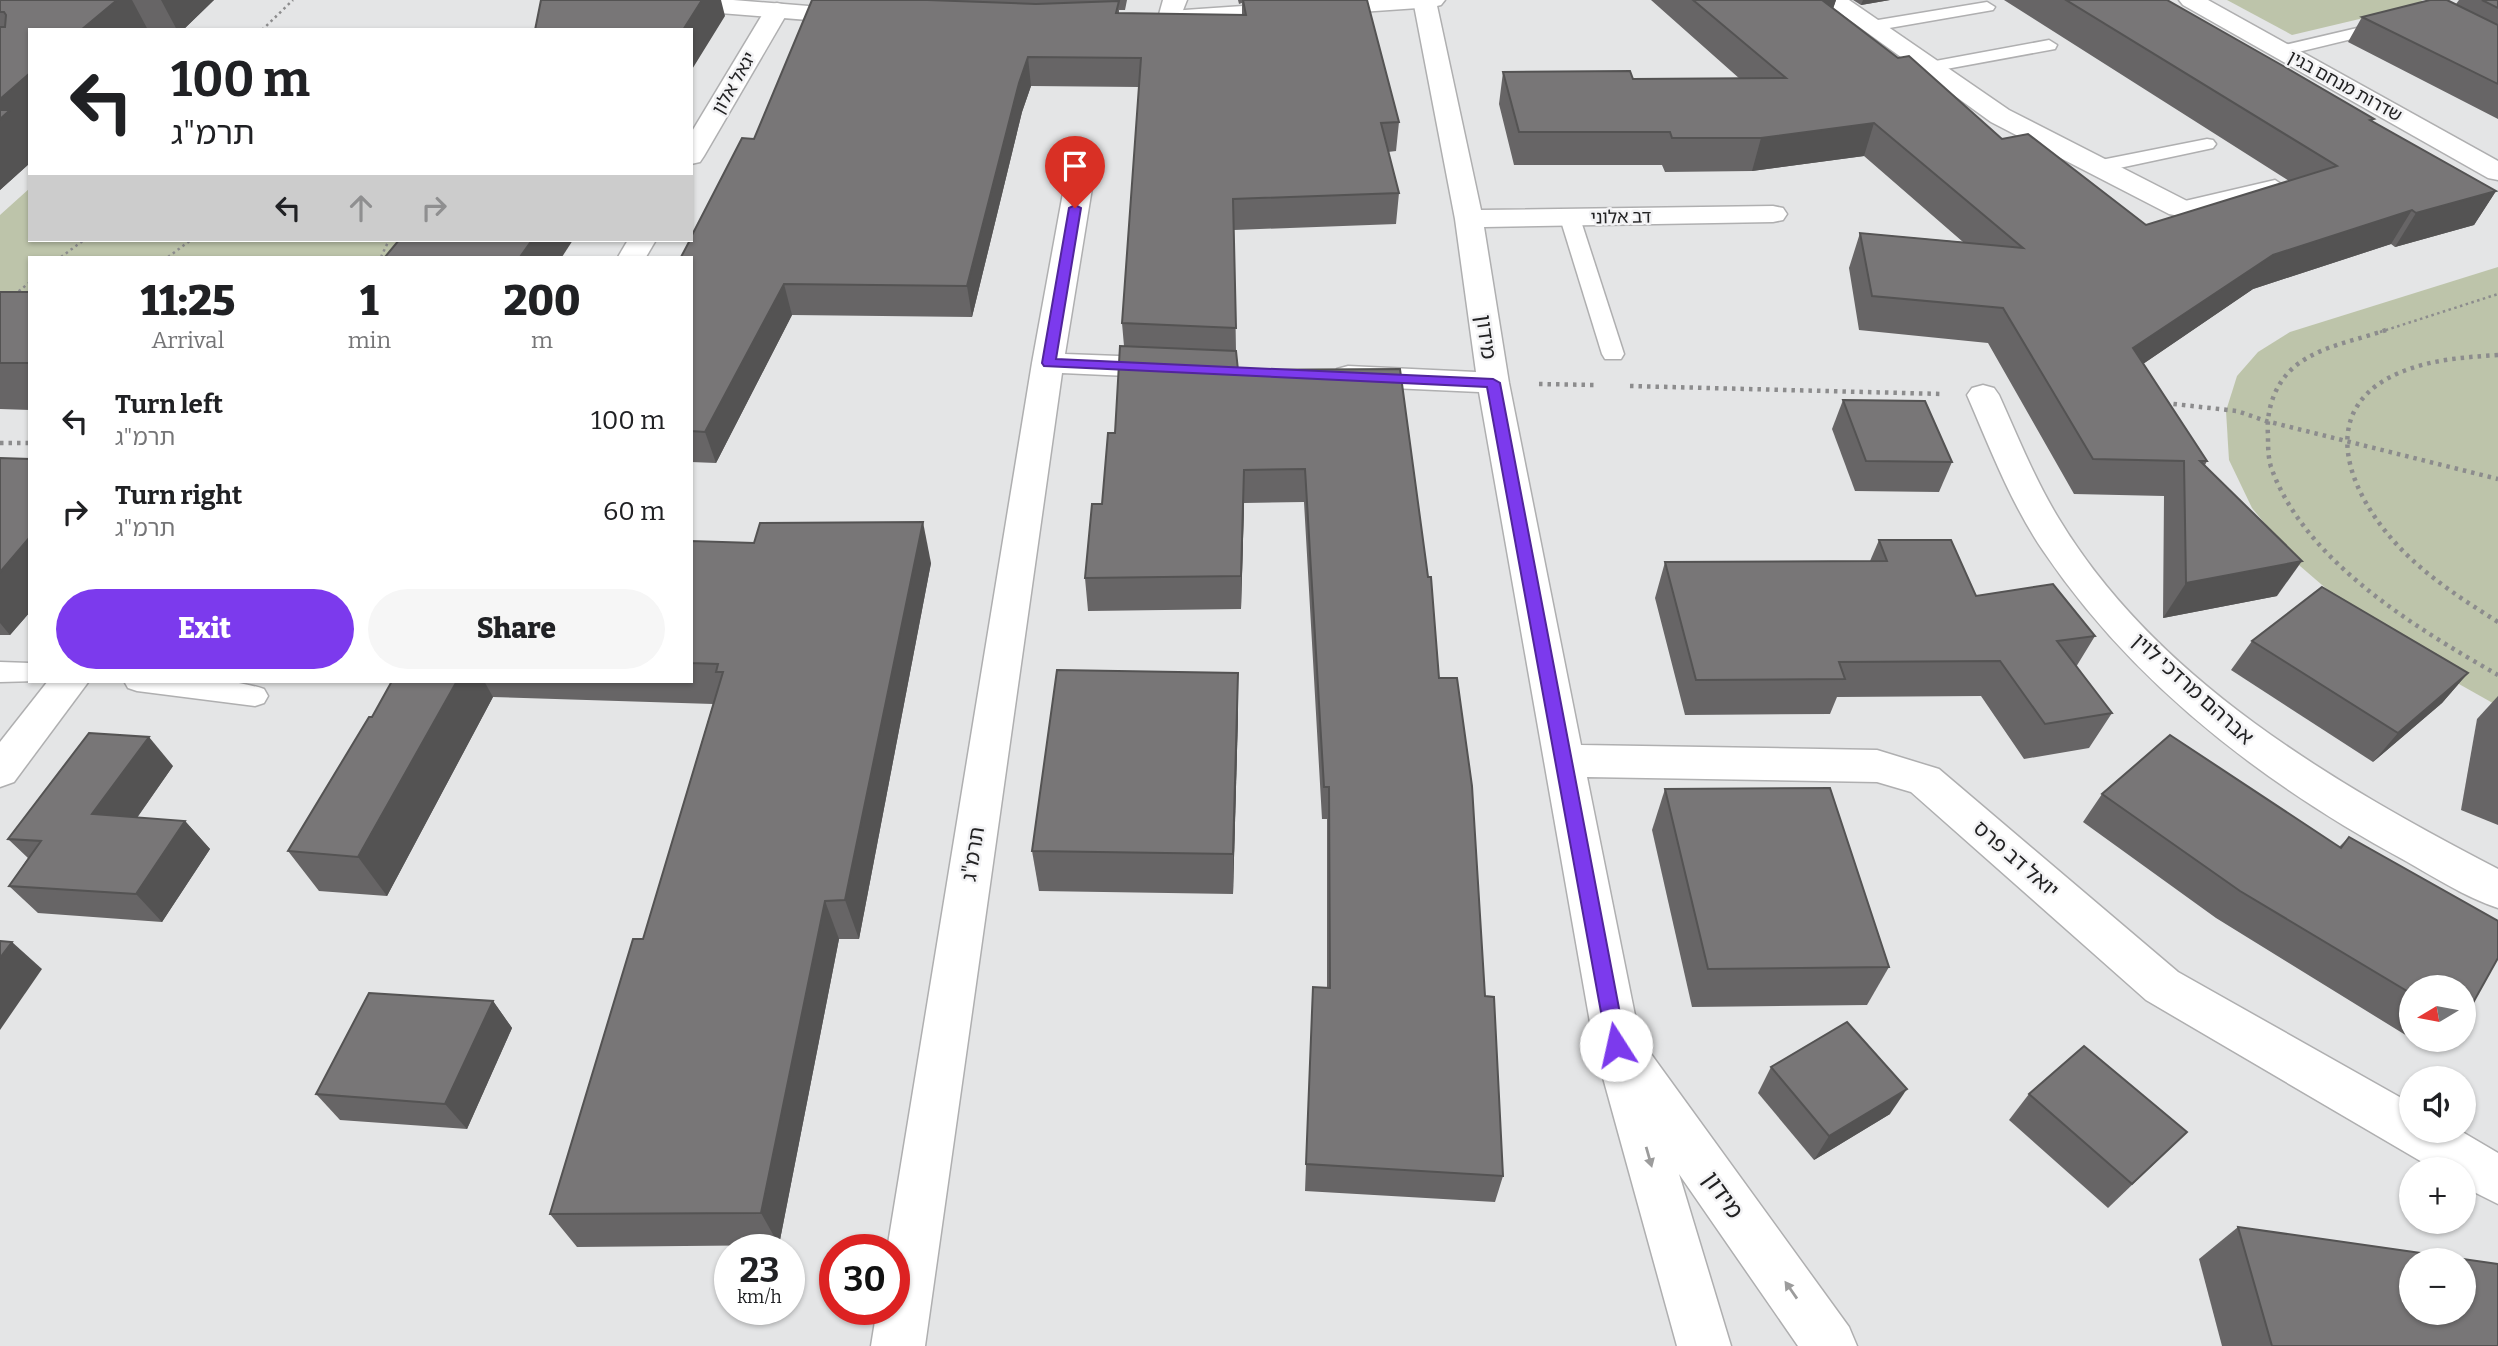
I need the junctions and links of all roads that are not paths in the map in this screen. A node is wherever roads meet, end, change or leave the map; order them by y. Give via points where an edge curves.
1 (643, 0) edge
2 (1433, 0) edge
3 (1834, 0) edge
4 (2192, 0) edge
5 (1424, 1) edge
6 (1987, 7) dead end
7 (1172, 9) edge
8 (777, 10) junction
9 (882, 18) edge
10 (1143, 19) edge
11 (2402, 22) edge
12 (1872, 26) junction
13 (2049, 45) dead end
14 (2283, 51) junction
15 (1930, 67) junction
16 (2207, 144) dead end
17 (693, 153) edge
18 (2096, 167) junction
19 (2498, 172) edge
20 (1079, 182) dead end
21 (2275, 186) edge
22 (2179, 208) joint
23 (1773, 214) dead end
24 (1570, 218) junction
25 (1469, 219) junction
26 (1613, 354) dead end
27 (1048, 363) junction
28 (1201, 370) edge
29 (1312, 375) edge
30 (1493, 383) junction
31 (1983, 395) dead end
32 (0, 672) edge
33 (28, 673) edge
34 (68, 683) edge
35 (153, 683) edge
36 (255, 696) dead end
37 (1566, 761) junction
38 (0, 771) edge
39 (2498, 890) edge
40 (1616, 1045) junction
41 (2399, 1123) edge
42 (2434, 1143) edge
43 (2498, 1180) edge
44 (898, 1346) edge
45 (1704, 1346) edge
46 (1830, 1346) edge

1 - 8 street
2 - 5 street
3 - 12 street
4 - 14 street, שדרות מנחם בגין
5 - 7 street
5 - 25 street, מידון
6 - 12 lane
7 - 10 street
8 - 9 street
8 - 17 street, יגאל אלון
11 - 14 lane
12 - 15 street
13 - 15 lane
14 - 19 street, שדרות מנחם בגין
15 - 18 street via 2000,116
16 - 18 lane
18 - 22 street
20 - 27 street, תרמ"ג
21 - 22 lane
23 - 24 street, דב אלוני
24 - 25 street, דב אלוני
24 - 26 lane
25 - 30 street, מידון
27 - 28 street
27 - 44 street, תרמ"ג
29 - 30 street
30 - 37 street, מידון
31 - 39 street, אברהם מרדכי לוין via 2055,541 2098,601 2163,667 2256,746 2365,818
32 - 33 lane
34 - 38 street
35 - 36 lane
37 - 40 street, מידון
37 - 41 street, יואל דב פרס via 1877,766 1925,780 2162,986
40 -> 45 street, מידון
46 -> 40 street, מידון
42 - 43 street, יואל דב פרס

